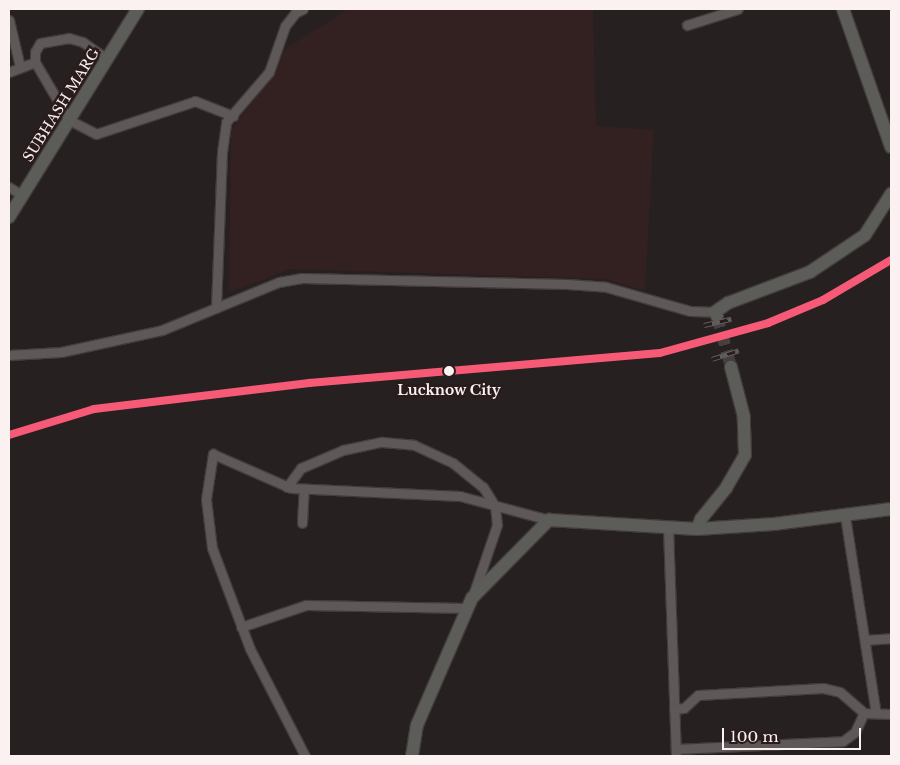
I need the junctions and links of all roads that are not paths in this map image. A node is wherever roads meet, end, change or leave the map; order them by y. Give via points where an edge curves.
1 (138, 9) edge
2 (738, 9) edge
3 (843, 9) edge
4 (297, 10) edge
5 (720, 12) edge
6 (9, 20) edge
7 (686, 25) dead end
8 (107, 58) junction
9 (35, 62) junction
10 (20, 67) junction
11 (9, 72) edge
12 (233, 116) junction
13 (69, 120) junction
14 (891, 147) edge
15 (9, 187) edge
16 (891, 194) edge
17 (22, 195) junction
18 (9, 217) edge
19 (216, 308) junction
20 (716, 314) joint
21 (9, 355) edge
22 (731, 367) tunnel mouth
23 (287, 487) junction
24 (304, 489) junction
25 (495, 506) junction
26 (891, 509) edge
27 (845, 516) junction
28 (550, 520) junction
29 (302, 522) dead end
30 (668, 527) junction
31 (697, 529) junction
32 (469, 603) junction
33 (241, 627) junction
34 (891, 638) edge
35 (865, 640) junction
36 (674, 709) junction
37 (864, 713) junction
38 (876, 713) junction
39 (891, 714) edge
40 (676, 753) edge
41 (305, 756) edge
42 (412, 756) edge

1 - 8 street, SUBHASH MARG
2 - 5 street
3 - 14 street
4 - 12 street via 285,26 269,72
5 - 7 street
6 - 10 street
8 - 9 street via 82,42 69,38 40,43 36,47
8 - 13 street, SUBHASH MARG
9 - 10 street
9 - 13 street
10 - 11 street
12 - 13 street via 195,101 96,134
12 - 19 street via 226,122 222,152
13 - 17 street, SUBHASH MARG
15 - 17 street
16 - 20 street via 865,235 810,272 728,303
17 - 18 street, SUBHASH MARG
19 - 20 street via 279,282 302,278 606,287 690,311
19 - 21 street via 162,330 110,343 61,352
22 - 31 street via 744,416 744,455
23 - 24 street
23 - 25 street via 302,468 343,450 382,442 414,445 453,463 483,487
23 - 33 street via 213,454 206,499 212,548
24 - 25 street via 460,496
24 - 29 street
25 - 28 street
25 - 32 street via 496,525
26 - 27 street
27 - 31 street
27 - 35 street
28 - 30 street
28 - 32 street
30 - 31 street
30 - 36 street
32 - 33 street via 306,605
32 - 42 street via 417,725
33 - 41 street
34 - 35 street
35 - 38 street
36 - 37 street via 684,708 698,695 823,688 840,692
36 - 40 street
37 - 38 street
37 - 40 street via 855,732 843,741
38 - 39 street

